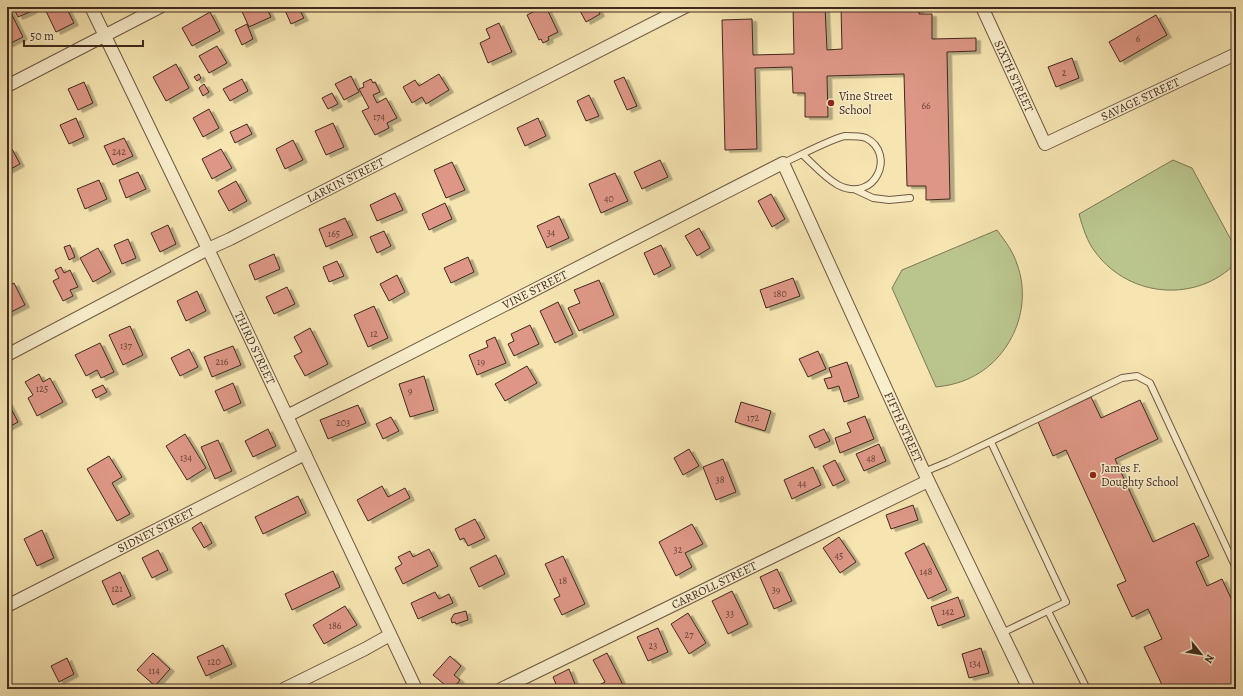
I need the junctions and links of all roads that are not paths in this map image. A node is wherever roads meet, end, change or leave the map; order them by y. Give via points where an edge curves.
1 (91, 7) edge
2 (160, 7) edge
3 (685, 7) edge
4 (982, 7) edge
5 (104, 36) junction
6 (1236, 54) edge
7 (7, 86) edge
8 (1045, 144) joint
9 (803, 155) junction
10 (783, 163) junction
11 (855, 189) junction
12 (910, 198) dead end
13 (208, 249) junction
14 (7, 355) edge
15 (287, 416) junction
16 (991, 442) junction
17 (305, 454) junction
18 (926, 477) junction
19 (1236, 568) edge
20 (7, 606) edge
21 (1048, 611) junction
22 (1002, 633) junction
23 (390, 635) junction
24 (284, 689) edge
25 (416, 689) edge
26 (501, 689) edge
27 (1029, 689) edge
28 (1087, 689) edge

1 - 5 street, THIRD STREET
2 - 5 street
3 - 13 street, LARKIN STREET
4 - 8 street, SIXTH STREET
5 - 7 street
5 - 13 street, THIRD STREET
6 - 8 street, SAVAGE STREET
9 - 10 lane
9 - 11 lane via 838,184
9 - 11 lane via 843,136 865,138 875,144 880,154 879,174 872,183
10 - 15 street, VINE STREET
10 - 18 street, FIFTH STREET
11 - 12 lane via 873,198
13 - 14 street, LARKIN STREET
13 - 15 street, THIRD STREET
15 - 17 street, THIRD STREET
16 - 18 lane
16 - 19 lane via 1122,378 1137,376 1150,383
16 - 21 lane via 1066,602
17 - 20 street, SIDNEY STREET
17 - 23 street, THIRD STREET
18 - 22 street, FIFTH STREET
18 - 26 street, CARROLL STREET
21 - 22 lane
21 - 28 lane
22 - 27 street, FIFTH STREET
23 - 24 street
23 - 25 street, THIRD STREET

